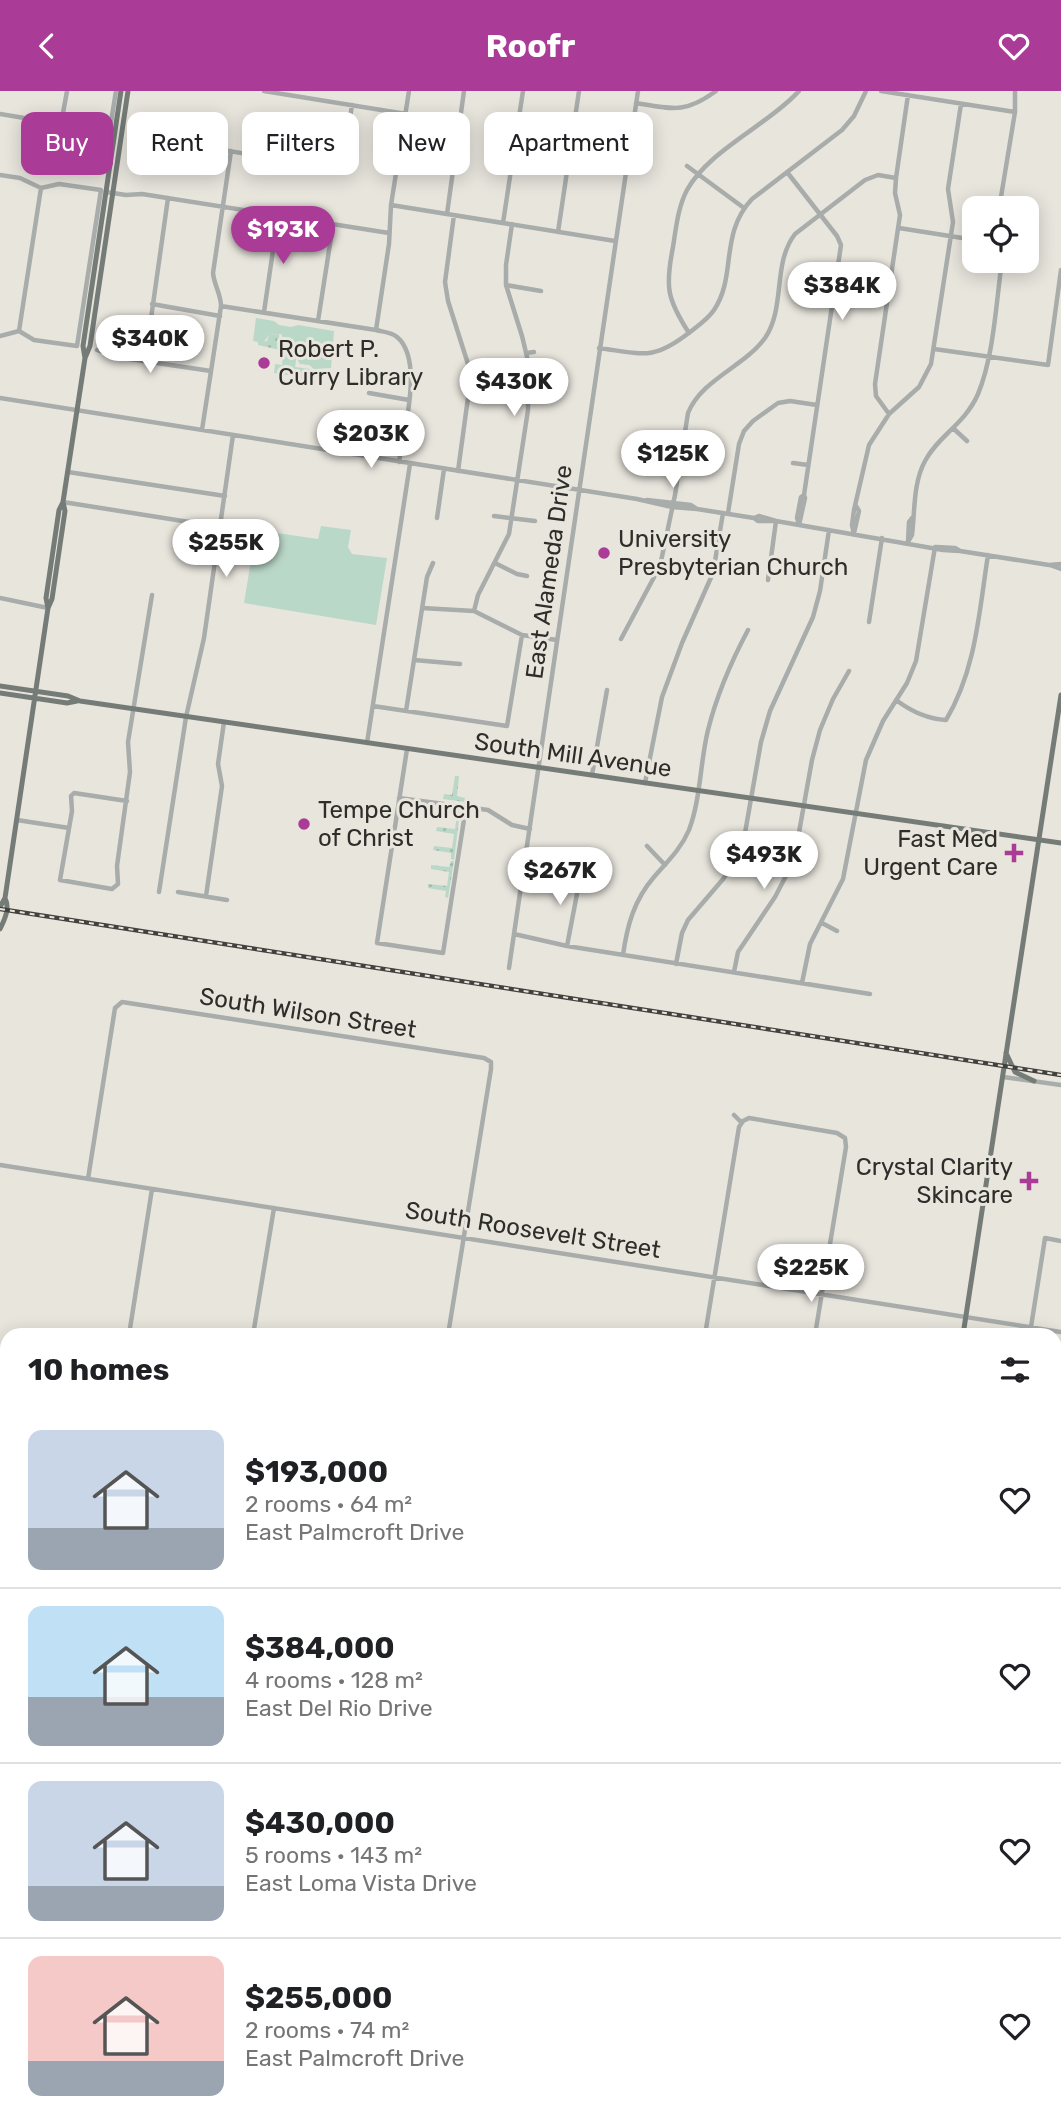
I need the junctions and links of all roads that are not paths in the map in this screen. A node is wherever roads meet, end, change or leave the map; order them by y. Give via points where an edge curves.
1 (67, 91) edge
2 (116, 91) edge
3 (121, 91) edge
4 (128, 91) edge
5 (264, 91) edge
6 (409, 91) edge
7 (464, 91) edge
8 (523, 91) edge
9 (579, 91) edge
10 (638, 91) edge
11 (716, 91) edge
12 (799, 91) edge
13 (866, 91) edge
14 (881, 91) edge
15 (1015, 91) edge
16 (908, 95) junction
17 (636, 103) junction
18 (961, 104) junction
19 (352, 105) junction
20 (63, 112) edge
21 (394, 112) edge
22 (406, 112) edge
23 (1015, 112) junction
24 (0, 114) edge
25 (21, 117) edge
26 (113, 122) edge
27 (113, 127) edge
28 (228, 151) edge
29 (231, 151) junction
30 (687, 166) dead end
31 (787, 172) junction
32 (0, 175) edge
33 (108, 175) edge
34 (396, 175) edge
35 (698, 175) junction
36 (896, 178) junction
37 (41, 188) junction
38 (106, 192) junction
39 (1001, 196) edge
40 (168, 198) junction
41 (391, 205) junction
42 (223, 207) junction
43 (744, 208) junction
44 (447, 214) junction
45 (453, 215) junction
46 (819, 215) junction
47 (278, 216) junction
48 (503, 223) junction
49 (333, 224) junction
50 (512, 224) junction
51 (899, 228) junction
52 (558, 232) junction
53 (389, 233) junction
54 (951, 236) junction
55 (962, 238) edge
56 (615, 241) junction
57 (1061, 270) edge
58 (1001, 273) edge
59 (506, 285) junction
60 (541, 291) dead end
61 (152, 305) junction
62 (221, 306) junction
63 (264, 312) junction
64 (1058, 312) edge
65 (220, 316) junction
66 (318, 321) junction
67 (376, 330) junction
68 (19, 331) junction
69 (689, 333) junction
70 (0, 336) edge
71 (765, 337) junction
72 (772, 341) dead end
73 (599, 348) junction
74 (934, 349) junction
75 (97, 350) dead end
76 (534, 352) dead end
77 (526, 353) junction
78 (988, 357) junction
79 (145, 361) junction
80 (211, 371) junction
81 (369, 393) dead end
82 (0, 398) edge
83 (408, 400) junction
84 (817, 405) junction
85 (77, 410) junction
86 (888, 414) junction
87 (954, 429) junction
88 (202, 431) junction
89 (233, 435) junction
90 (967, 442) dead end
91 (399, 462) junction
92 (410, 463) junction
93 (793, 463) dead end
94 (808, 465) junction
95 (444, 469) junction
96 (68, 471) junction
97 (458, 471) junction
98 (517, 481) junction
99 (579, 491) junction
100 (225, 496) junction
101 (63, 502) junction
102 (673, 505) junction
103 (725, 513) junction
104 (494, 516) dead end
105 (437, 518) dead end
106 (511, 518) junction
107 (535, 521) dead end
108 (776, 521) junction
109 (189, 522) dead end
110 (799, 525) junction
111 (829, 530) junction
112 (854, 534) junction
113 (882, 538) junction
114 (908, 543) junction
115 (935, 547) junction
116 (988, 555) junction
117 (433, 563) dead end
118 (495, 563) junction
119 (1061, 567) edge
120 (527, 576) dead end
121 (768, 580) dead end
122 (152, 595) dead end
123 (0, 598) edge
124 (48, 608) junction
125 (422, 608) junction
126 (474, 611) junction
127 (869, 622) dead end
128 (748, 630) dead end
129 (522, 635) junction
130 (621, 639) dead end
131 (558, 640) junction
132 (414, 660) junction
133 (460, 664) dead end
134 (849, 671) dead end
135 (0, 686) edge
136 (607, 690) dead end
137 (0, 693) edge
138 (35, 694) junction
139 (1061, 695) edge
140 (896, 700) junction
141 (373, 706) junction
142 (133, 709) junction
143 (406, 711) junction
144 (186, 717) junction
145 (224, 722) junction
146 (367, 743) junction
147 (407, 749) junction
148 (538, 767) junction
149 (592, 775) junction
150 (645, 783) junction
151 (698, 790) junction
152 (399, 798) junction
153 (751, 799) junction
154 (127, 801) junction
155 (804, 806) junction
156 (466, 807) junction
157 (856, 814) junction
158 (16, 819) junction
159 (69, 828) junction
160 (530, 829) junction
161 (1039, 840) junction
162 (1061, 843) edge
163 (647, 846) dead end
164 (665, 865) junction
165 (581, 873) dead end
166 (159, 892) dead end
167 (178, 892) dead end
168 (206, 897) junction
169 (5, 898) junction
170 (227, 900) dead end
171 (0, 907) edge
172 (822, 923) junction
173 (0, 929) edge
174 (837, 930) dead end
175 (514, 934) junction
176 (567, 946) junction
177 (623, 955) junction
178 (676, 964) junction
179 (509, 968) dead end
180 (734, 972) junction
181 (802, 983) junction
182 (870, 994) dead end
183 (1006, 1053) junction
184 (1003, 1077) junction
185 (1034, 1081) junction
186 (1061, 1085) edge
187 (734, 1115) dead end
188 (742, 1122) junction
189 (0, 1165) edge
190 (88, 1179) junction
191 (152, 1189) junction
192 (274, 1208) junction
193 (464, 1237) junction
194 (1061, 1241) edge
195 (715, 1276) junction
196 (822, 1293) junction
197 (966, 1316) junction
198 (1031, 1327) junction
199 (130, 1328) edge
200 (254, 1328) edge
201 (449, 1328) edge
202 (706, 1328) edge
203 (816, 1328) edge
204 (964, 1328) edge
205 (1037, 1328) edge

1 - 20 street
2 - 26 street
3 - 27 main road
4 - 38 main road
5 - 19 street
6 - 22 street
7 - 44 street
8 - 48 street
9 - 52 street
10 - 17 street, East Alameda Drive
11 - 17 street via 681,109
12 - 35 street
13 - 31 street via 842,129
14 - 16 street
15 - 23 street
16 - 18 street
16 - 36 street
17 - 56 street, East Alameda Drive
18 - 23 street
18 - 54 street via 948,189
19 - 21 street
19 - 29 street via 342,170
23 - 39 street
24 - 25 street
28 - 29 street
29 - 42 street
30 - 35 street
31 - 43 street
31 - 46 street
32 - 37 street
33 - 38 main road
34 - 41 street
35 - 43 street
35 - 69 street via 680,210 668,289 673,308
36 - 46 street via 878,175 865,180
36 - 51 street
37 - 38 street via 59,184
37 - 68 street
38 - 40 street
38 - 68 street via 77,346 34,340
38 - 85 main road
40 - 42 street
40 - 61 street
41 - 44 street
41 - 53 street
42 - 47 street
42 - 62 street via 213,273
43 - 69 street via 735,223 721,296 707,318
44 - 45 street
45 - 48 street
45 - 97 street via 445,282 470,383
46 - 71 street via 788,243
46 - 84 street via 841,245
47 - 49 street
47 - 63 street
48 - 50 street
49 - 53 street
49 - 66 street
50 - 52 street
50 - 59 street
51 - 54 street
51 - 86 street via 875,384 876,396
52 - 56 street
53 - 67 street
54 - 55 street
54 - 74 street
56 - 73 street, East Alameda Drive
57 - 64 street
58 - 78 street
59 - 60 street
59 - 77 street
61 - 65 street
61 - 79 street
62 - 63 street
62 - 65 street
63 - 66 street
64 - 78 street via 1048,365
65 - 80 street
66 - 67 street
67 - 83 street via 391,333 402,343 411,370
68 - 70 street
69 - 73 street via 653,354
71 - 72 street
71 - 102 street via 693,401
73 - 99 street, East Alameda Drive
74 - 78 street
74 - 86 street via 919,387
75 - 79 street
76 - 77 street
77 - 98 street via 528,410
78 - 87 street via 977,397
79 - 80 street
80 - 88 street
81 - 83 street
82 - 85 street
83 - 91 street
84 - 94 street
84 - 103 street via 778,403 744,431
85 - 88 street
85 - 96 main road
86 - 112 street via 865,456
87 - 90 street
87 - 114 street via 924,462
88 - 89 street
89 - 91 street
89 - 100 street
91 - 92 street
92 - 95 street
92 - 141 street
93 - 94 street
94 - 110 street
95 - 97 street
95 - 105 street
96 - 100 street
96 - 101 main road
97 - 98 street
98 - 99 street
98 - 106 street
99 - 102 street
99 - 131 street, East Alameda Drive
100 - 144 street via 204,638
101 - 109 street
101 - 124 main road
102 - 103 street
102 - 130 street via 660,566
103 - 108 street
103 - 150 street via 713,573 662,697
104 - 106 street
106 - 107 street
106 - 118 street
108 - 110 street
108 - 121 street
110 - 111 street
111 - 112 street
111 - 153 street via 813,617 770,711
112 - 113 street
113 - 114 street
113 - 127 street
114 - 115 street
115 - 116 street
115 - 140 street via 916,661
116 - 119 street
116 - 140 street via 971,663 946,720 917,714
117 - 125 street
118 - 120 street
118 - 126 street
122 - 142 street
123 - 124 street
124 - 138 main road
125 - 126 street
125 - 132 street
126 - 129 street
128 - 151 street via 716,701
129 - 131 street
129 - 143 street via 507,726
131 - 148 street, East Alameda Drive
132 - 133 street
132 - 143 street
134 - 155 street via 820,730
135 - 138 main road, South Mill Avenue
136 - 149 street
137 - 138 main road, South Mill Avenue
138 - 142 main road, South Mill Avenue via 68,703
138 - 158 main road
139 - 161 main road
140 - 157 street via 866,760
141 - 143 street
141 - 146 street
142 - 144 main road, South Mill Avenue
142 - 154 street
144 - 145 main road, South Mill Avenue
144 - 166 street
145 - 146 main road, South Mill Avenue
145 - 168 street via 218,764 222,786
146 - 147 main road, South Mill Avenue
147 - 148 main road, South Mill Avenue
147 - 152 street
148 - 149 main road, South Mill Avenue
148 - 160 street, East Alameda Drive
149 - 150 main road, South Mill Avenue
150 - 151 main road, South Mill Avenue
151 - 153 main road, South Mill Avenue
151 - 164 street via 688,832
152 - 156 street
152 - 156 street via 377,943 443,953
153 - 155 main road, South Mill Avenue
153 - 178 street via 737,855 688,920
154 - 159 street via 74,793
154 - 159 street via 116,887 60,880
155 - 157 main road, South Mill Avenue
155 - 180 street via 788,873 738,953
156 - 160 street via 494,812 512,825
157 - 161 main road, South Mill Avenue
157 - 172 street via 842,879
158 - 159 street
158 - 169 main road
160 - 175 street, East Alameda Drive
161 - 162 main road, South Mill Avenue
161 - 183 main road
163 - 164 street
164 - 177 street via 639,896 629,919
165 - 176 street
167 - 168 street
168 - 170 street
169 - 171 main road
169 - 173 main road via 8,903
172 - 174 street
172 - 181 street via 810,944
175 - 176 street
175 - 179 street, East Alameda Drive
176 - 177 street
177 - 178 street
178 - 180 street
180 - 181 street
181 - 182 street
183 - 184 main road
183 - 185 main road via 1015,1072
184 - 185 street
184 - 197 main road
185 - 186 street
187 - 188 street
188 - 195 street
188 - 196 street via 750,1118 845,1137
189 - 190 street, South Roosevelt Street
190 - 191 street, South Roosevelt Street
190 - 193 street, South Wilson Street via 116,1008 128,1002 491,1062
191 - 192 street, South Roosevelt Street
191 - 199 street
192 - 193 street, South Roosevelt Street
192 - 200 street
193 - 195 street, South Roosevelt Street
193 - 201 street
194 - 198 street via 1045,1238
195 - 196 street, South Roosevelt Street
195 - 202 street
196 - 197 street, South Roosevelt Street
196 - 203 street
197 - 198 street, South Roosevelt Street
197 - 204 main road
198 - 205 street, South Roosevelt Street

